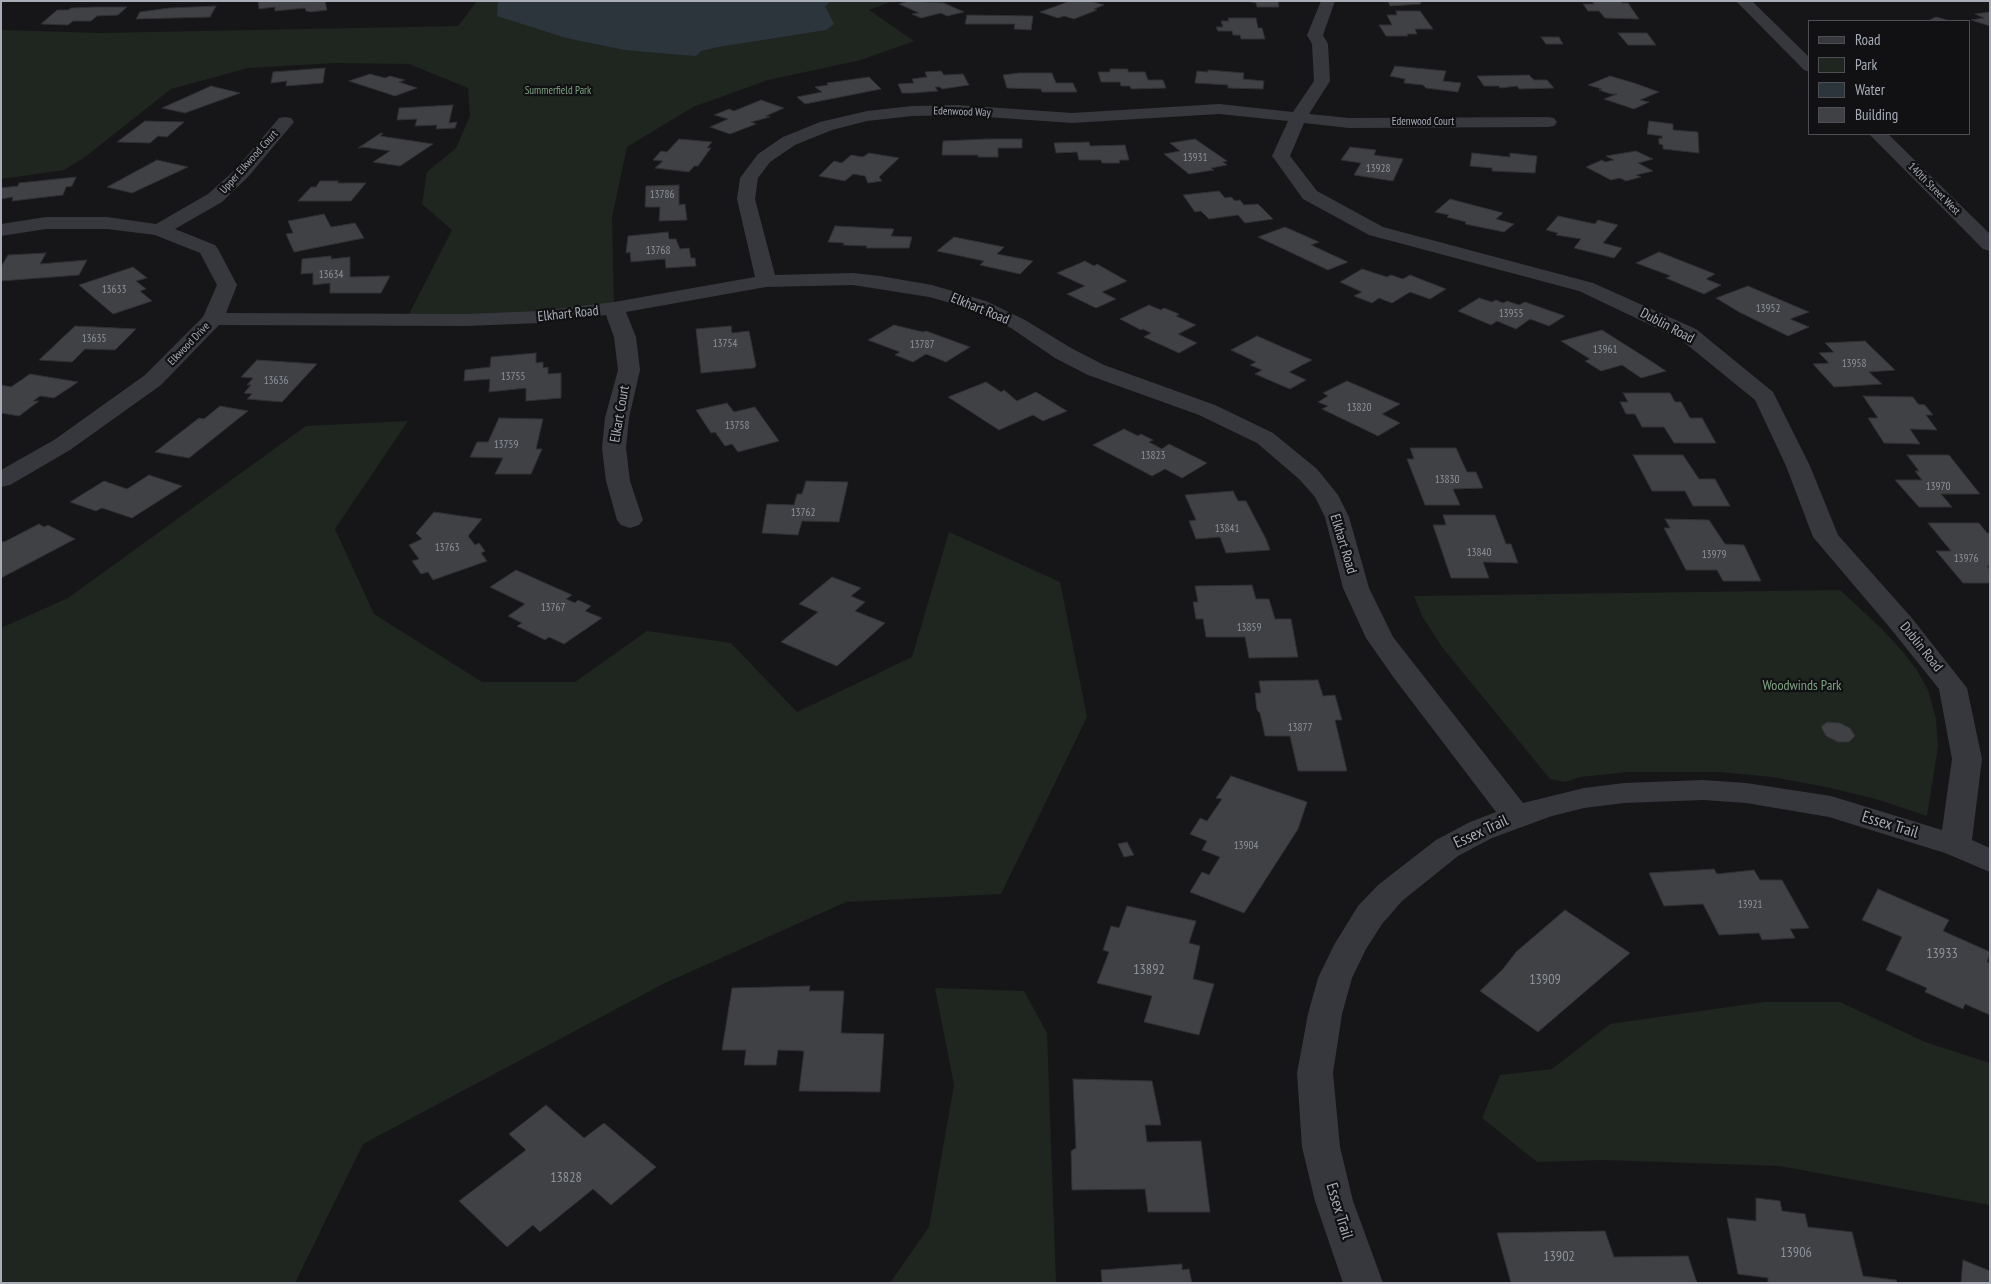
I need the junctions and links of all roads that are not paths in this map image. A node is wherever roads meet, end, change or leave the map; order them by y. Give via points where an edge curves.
1 (1328, 1) edge
2 (1743, 1) edge
3 (1808, 65) edge
4 (1298, 117) junction
5 (285, 122) dead end
6 (1548, 122) dead end
7 (1879, 135) edge
8 (1, 230) edge
9 (159, 230) junction
10 (1990, 245) edge
11 (766, 281) junction
12 (614, 308) junction
13 (213, 319) junction
14 (1, 480) edge
15 (630, 520) dead end
16 (1516, 816) junction
17 (1956, 845) junction
18 (1990, 861) edge
19 (1362, 1283) edge

1 - 4 street, Dublin Road via 1315,35 1320,44 1322,82
2 - 3 street
4 - 6 street, Edenwood Court via 1349,123
4 - 11 street, Edenwood Way via 1219,109 1072,118 958,110 867,116 826,126 789,141 764,158 749,178 746,199
4 - 17 street, Dublin Road via 1282,156 1310,195 1376,232 1586,287 1688,334 1765,397 1798,466 1826,537 1954,688 1967,759
5 - 9 street, Upper Elkwood Court via 216,198
7 - 10 street, 140th Street West
8 - 9 street, Elkwood Drive via 46,223 107,223
9 - 13 street, Elkwood Drive via 208,249 227,285
11 - 12 street, Elkhart Road
11 - 16 street, Elkhart Road via 862,280 955,297 999,314 1096,370 1207,410 1264,438 1308,474 1326,495 1337,517 1356,588 1380,638
12 - 13 street, Elkhart Road via 540,317 467,320
12 - 15 street, Elkart Court via 625,337 629,370 617,418 614,448 618,481
13 - 14 street, Elkwood Drive via 154,380 62,446
16 - 17 street, Essex Trail via 1575,800 1624,793 1664,790 1728,792 1831,807
16 - 19 street, Essex Trail via 1447,848 1390,893 1365,923 1335,978 1324,1014 1315,1074 1321,1147 1334,1201
17 - 18 street, Essex Trail

